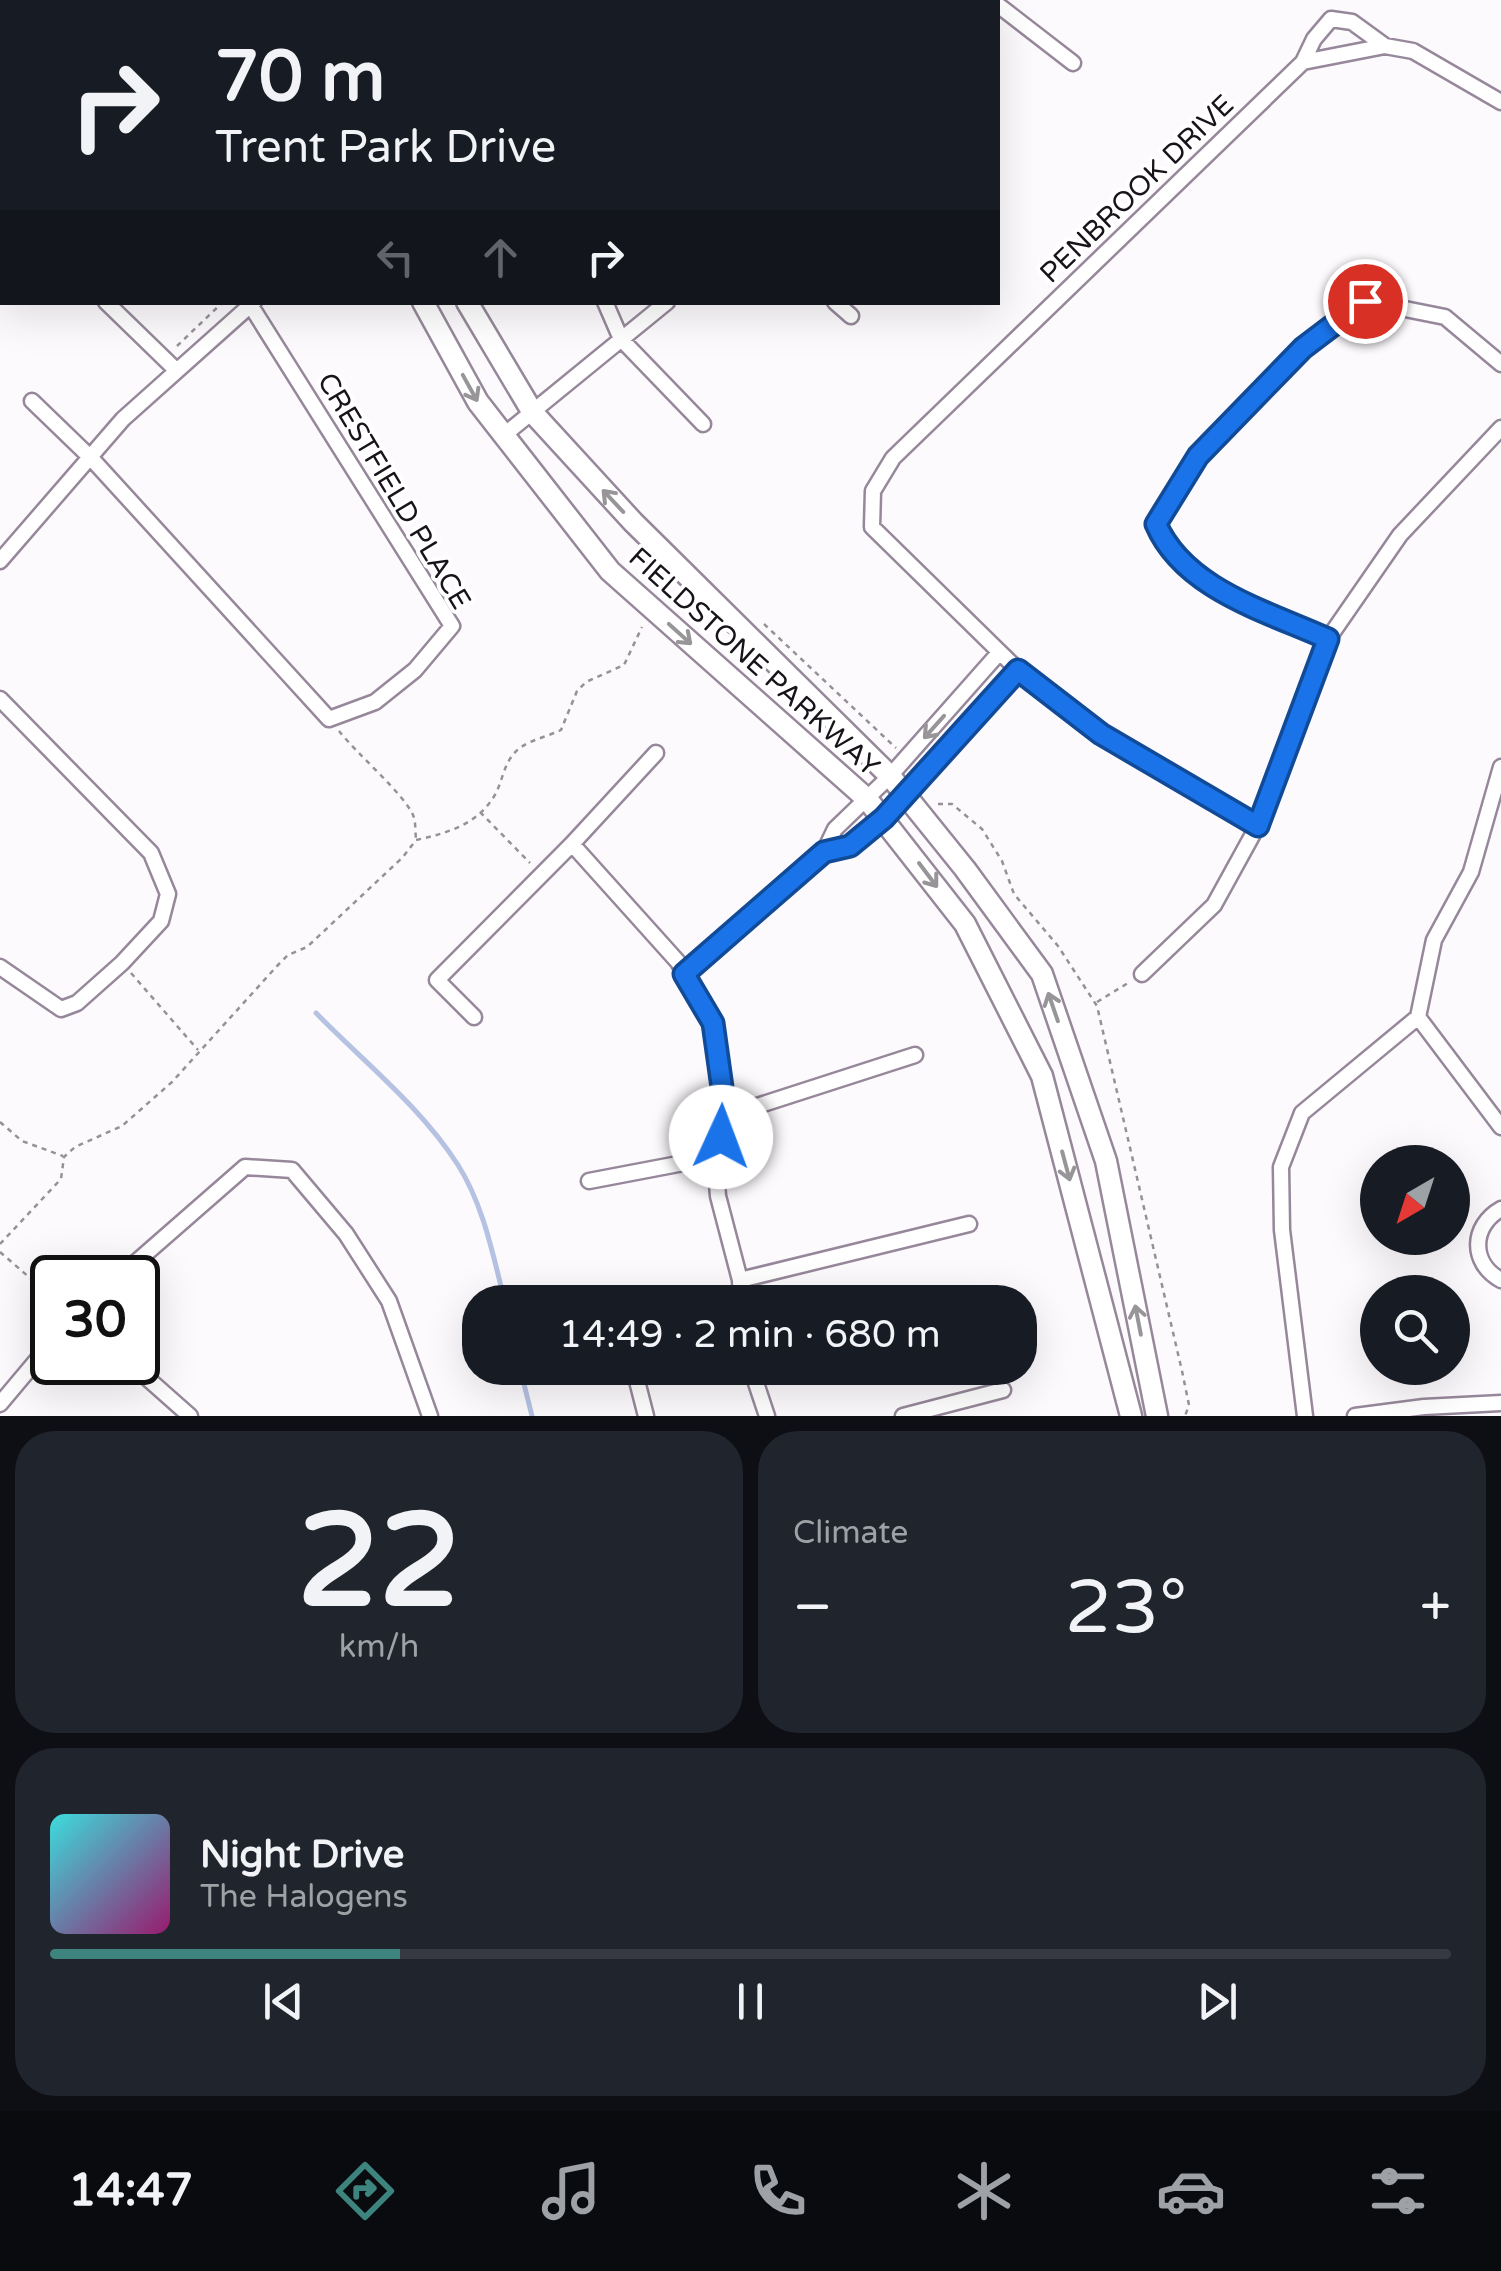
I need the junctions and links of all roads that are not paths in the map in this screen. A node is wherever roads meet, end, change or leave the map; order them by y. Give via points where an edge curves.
1 (1000, 9) edge
2 (1386, 46) junction
3 (1303, 62) junction
4 (1073, 63) dead end
5 (1501, 102) edge
6 (109, 305) edge
7 (252, 305) edge
8 (254, 305) edge
9 (425, 305) edge
10 (469, 305) edge
11 (606, 305) edge
12 (662, 305) edge
13 (838, 305) edge
14 (851, 316) dead end
15 (621, 338) junction
16 (1501, 364) edge
17 (176, 370) junction
18 (32, 402) dead end
19 (532, 413) junction
20 (703, 424) dead end
21 (1501, 428) edge
22 (504, 435) junction
23 (91, 458) junction
24 (0, 562) edge
25 (1328, 639) junction
26 (998, 654) junction
27 (1018, 670) junction
28 (0, 698) edge
29 (656, 754) dead end
30 (1501, 767) edge
31 (890, 776) junction
32 (906, 795) junction
33 (866, 799) junction
34 (884, 818) junction
35 (1258, 826) junction
36 (572, 844) junction
37 (824, 852) junction
38 (0, 967) edge
39 (684, 974) junction
40 (1142, 974) road end
41 (474, 1017) dead end
42 (1418, 1017) junction
43 (914, 1055) dead end
44 (726, 1116) junction
45 (1501, 1127) edge
46 (716, 1157) junction
47 (589, 1182) dead end
48 (1501, 1209) edge
49 (970, 1224) dead end
50 (144, 1255) edge
51 (740, 1280) junction
52 (1501, 1280) edge
53 (740, 1285) edge
54 (30, 1368) edge
55 (154, 1385) edge
56 (638, 1385) edge
57 (757, 1385) edge
58 (1003, 1390) dead end
59 (0, 1404) edge
60 (1501, 1404) edge
61 (190, 1416) edge
62 (430, 1416) edge
63 (646, 1416) edge
64 (767, 1416) edge
65 (903, 1416) edge
66 (1131, 1416) edge
67 (1157, 1416) edge
68 (1306, 1416) edge
69 (1355, 1416) edge

1 - 4 street
2 - 3 street
2 - 3 street, PENBROOK DRIVE via 1352,22 1331,19
2 - 5 street, PENBROOK DRIVE via 1413,51
3 - 26 street, PENBROOK DRIVE via 893,458 873,491 872,527
6 - 17 street
7 - 17 street
8 - 23 street, CRESTFIELD PLACE via 452,626 415,670 375,702 329,719
9 -> 22 street, FIELDSTONE PARKWAY
10 - 19 street, FIELDSTONE PARKWAY
11 - 15 street
12 - 15 street
13 - 14 street
15 - 19 street
15 - 20 street
16 - 25 street via 1445,317 1365,301 1303,348 1198,456 1156,524 1166,547 1212,587
17 - 23 street
18 - 23 street
19 - 22 street
31 -> 19 street, FIELDSTONE PARKWAY
21 - 25 street via 1400,535
22 -> 33 street, FIELDSTONE PARKWAY via 610,571
23 - 24 street
25 - 35 street
26 - 27 street, PENBROOK DRIVE
26 -> 31 street
27 - 32 street
27 - 35 street, PENBROOK DRIVE via 1101,734
28 - 38 street via 150,853 168,894 161,921 76,1003 61,1009
29 - 36 street
30 - 42 street via 1471,872 1434,940
31 - 32 street, FIELDSTONE PARKWAY
31 - 33 street
32 - 34 street
67 -> 32 street, FIELDSTONE PARKWAY via 1106,1161 1042,974
33 - 34 street, FIELDSTONE PARKWAY
33 - 37 street via 835,829
34 - 37 street via 850,846
34 -> 66 street, FIELDSTONE PARKWAY via 965,924 1042,1076
35 - 40 street via 1214,906
36 - 39 street
36 - 41 street via 436,980
37 - 39 street
39 - 44 street via 713,1023
42 - 45 street
42 - 68 street via 1302,1113 1281,1166 1282,1230
43 - 44 street
44 - 46 street
46 - 47 street
46 - 51 street via 718,1196
48 - 52 street via 1487,1218 1477,1242 1484,1266
49 - 51 street
50 - 62 street via 245,1167 292,1170 346,1234 389,1302
51 - 53 street
54 - 59 street
55 - 61 street
56 - 63 street
57 - 64 street
58 - 65 street
60 - 69 street

